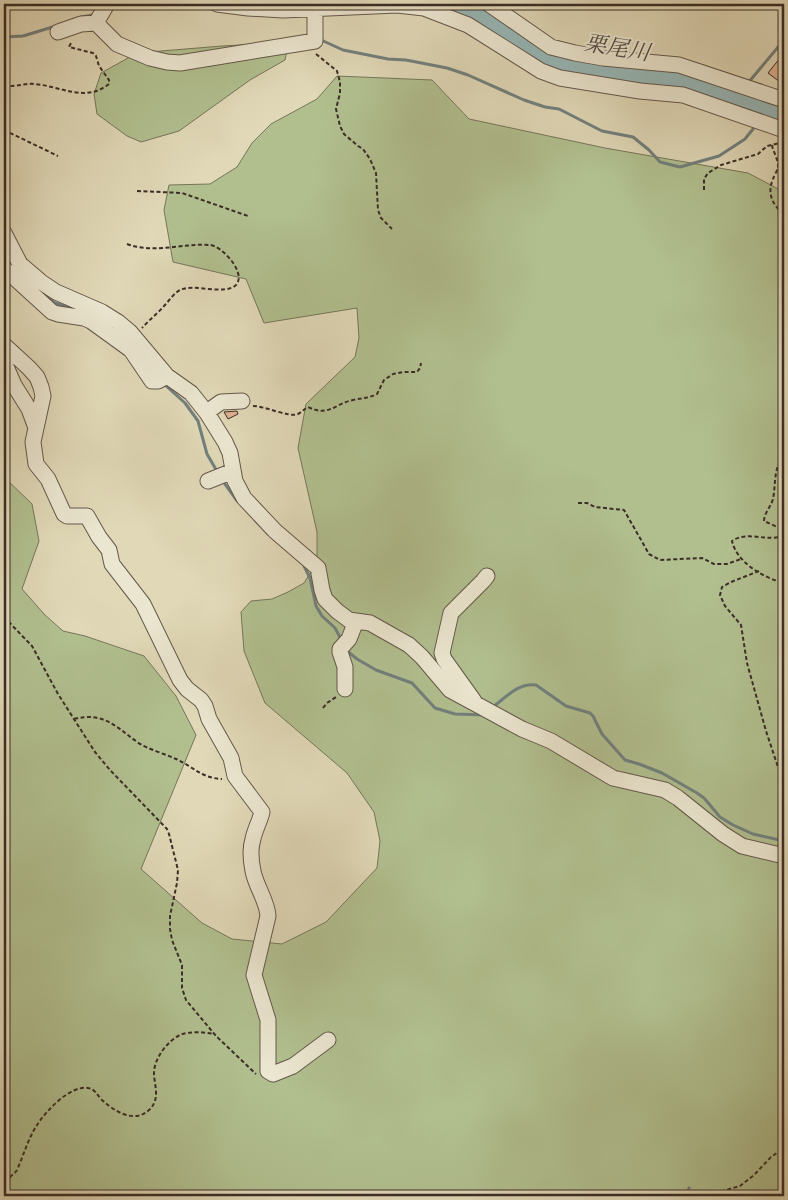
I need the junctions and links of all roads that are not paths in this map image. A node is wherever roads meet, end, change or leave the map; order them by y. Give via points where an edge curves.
1 (107, 4) edge
2 (217, 4) edge
3 (489, 4) edge
4 (315, 8) junction
5 (96, 22) junction
6 (58, 32) dead end
7 (784, 100) edge
8 (784, 130) edge
9 (4, 234) edge
10 (10, 269) edge
11 (4, 345) edge
12 (4, 362) edge
13 (167, 376) junction
14 (242, 401) road end
15 (207, 412) junction
16 (36, 428) junction
17 (233, 471) junction
18 (208, 481) dead end
19 (487, 576) dead end
20 (356, 621) junction
21 (345, 690) road end
22 (474, 702) junction
23 (784, 856) edge
24 (328, 1040) dead end

1 - 5 street
2 - 4 street via 248,8
3 - 7 street via 551,47 603,58 679,65
4 - 5 street via 315,41 180,63 150,58 117,44
4 - 8 street via 424,8 468,25 541,71 560,78 683,95
5 - 6 street
9 - 10 street
10 - 13 street via 118,322
10 - 13 street via 52,312 84,318 128,347 152,381
11 - 16 street via 37,377 41,387 43,396
12 - 16 street
13 - 15 street via 191,393
14 - 15 street via 221,402
15 - 17 street via 230,453
16 - 24 street via 33,442 36,464 48,480 64,514 87,516 91,521 108,550 112,564 143,604 180,680 205,706 231,758 237,779 262,812 252,840 252,854 253,871 268,907 268,916 254,975 268,1020 268,1071 271,1074 293,1066
17 - 18 street
17 - 20 street via 244,498 275,532 318,568 326,599 349,620
19 - 22 street via 451,613 442,653
20 - 21 street via 349,639 340,649 346,672
20 - 22 street via 370,623 409,645 450,690
22 - 23 street via 614,778 665,790 742,846

